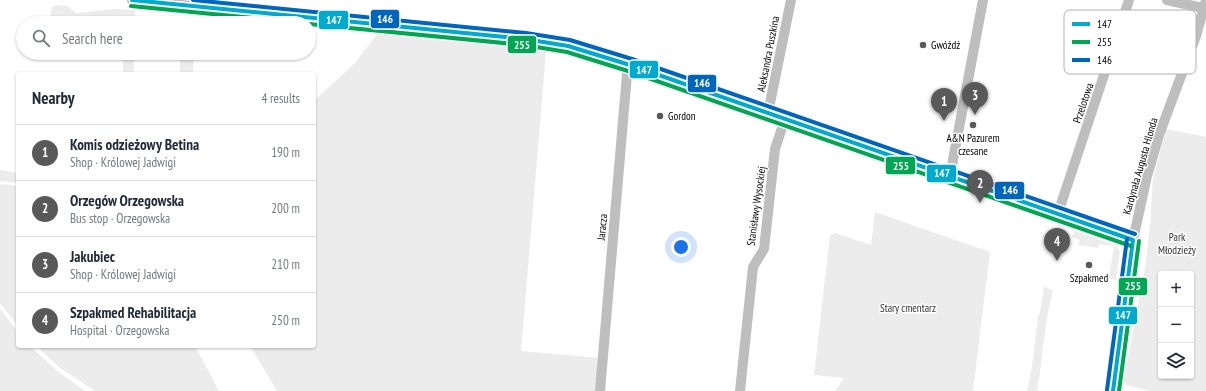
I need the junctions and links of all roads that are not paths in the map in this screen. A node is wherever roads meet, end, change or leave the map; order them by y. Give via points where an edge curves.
1 (135, 0) edge
2 (791, 0) edge
3 (983, 0) edge
4 (1129, 0) edge
5 (1167, 0) edge
6 (1204, 4) edge
7 (1126, 10) edge
8 (289, 16) edge
9 (316, 19) edge
10 (1196, 36) edge
11 (630, 66) junction
12 (1104, 74) edge
13 (1182, 74) edge
14 (768, 113) junction
15 (785, 119) junction
16 (950, 176) junction
17 (1058, 213) junction
18 (1132, 240) junction
19 (600, 391) edge
20 (740, 391) edge
21 (1113, 391) edge

1 - 8 street
2 - 14 street, Aleksandra Puszkina
3 - 16 street
4 - 7 street, Przelotowa
5 - 6 street
6 - 10 street, Kardynała Augusta Hlonda
9 - 11 street via 540,41 568,46
11 - 14 street
11 - 19 street, Jaracza via 627,74
12 - 17 street, Przelotowa
13 - 18 street, Kardynała Augusta Hlonda via 1159,135
14 - 15 street
15 - 16 street
15 - 20 street, Stanisławy Wysockiej via 775,149 764,248 753,267
16 - 17 street
17 - 18 street
18 - 21 street, Kardynała Augusta Hlonda

